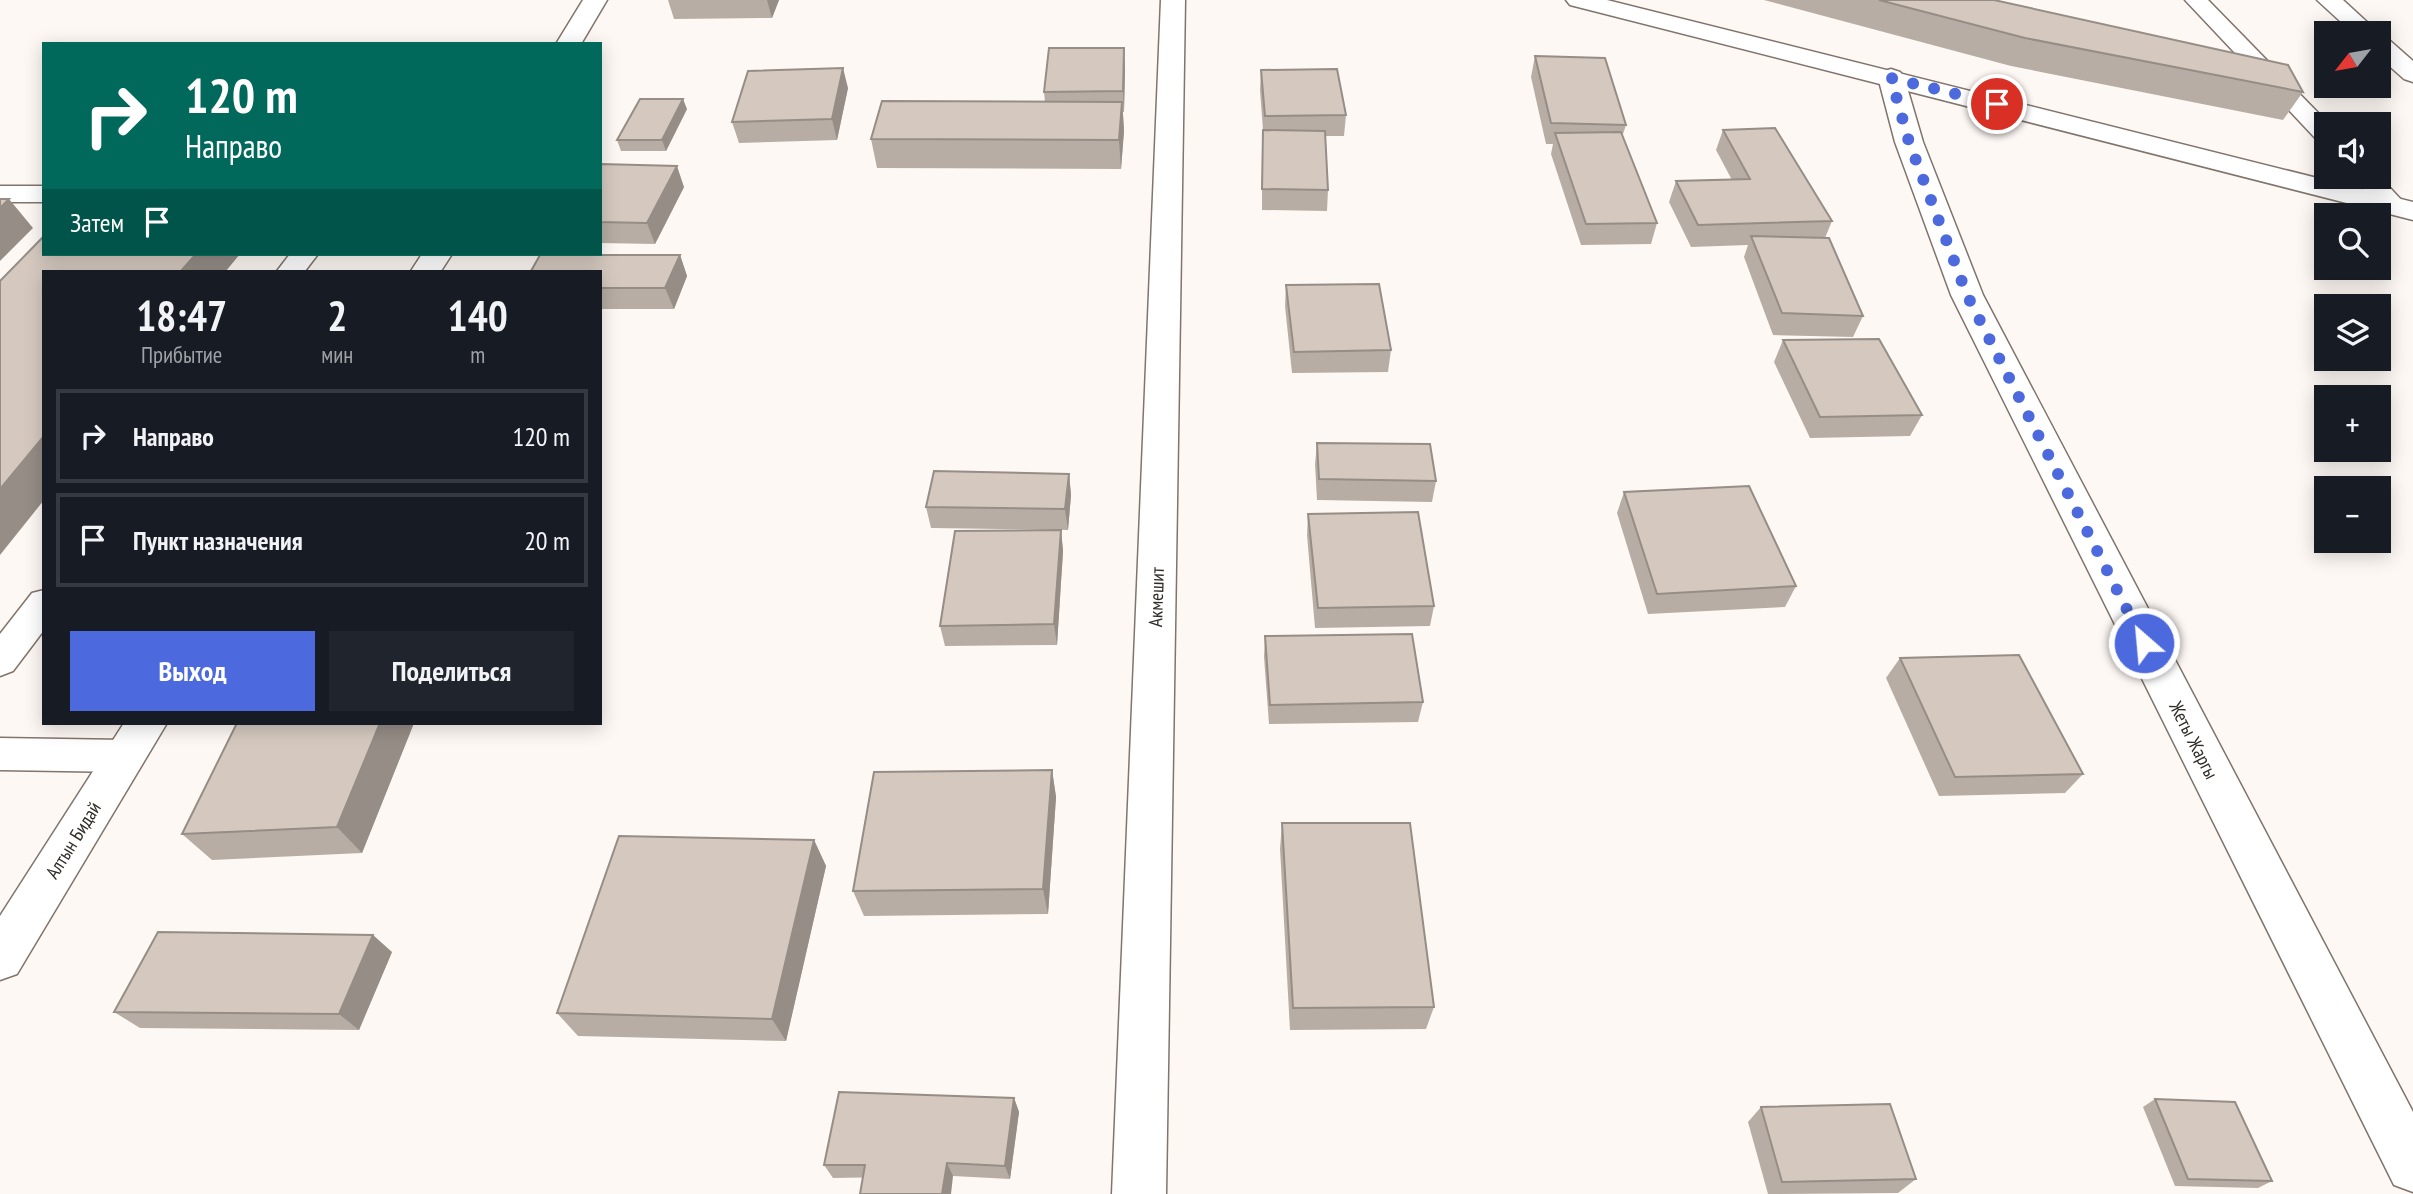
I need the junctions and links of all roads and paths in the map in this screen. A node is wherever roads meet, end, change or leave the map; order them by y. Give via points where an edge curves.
1 (595, 0) edge
2 (1173, 0) edge
3 (1578, 0) edge
4 (2196, 0) edge
5 (2329, 0) edge
6 (2353, 21) edge
7 (569, 42) edge
8 (2391, 55) edge
9 (2413, 74) edge
10 (1891, 78) junction
11 (2314, 123) edge
12 (2380, 189) edge
13 (0, 194) edge
14 (42, 194) edge
15 (2404, 209) edge
16 (302, 256) edge
17 (292, 270) edge
18 (42, 606) edge
19 (0, 662) edge
20 (135, 740) edge
21 (0, 754) edge
22 (0, 958) edge
23 (2413, 1166) edge
24 (1139, 1194) edge

1 - 7 main road
2 - 24 main road, Акмешит
3 - 10 main road
4 - 11 lane
5 - 6 main road
8 - 9 main road
10 - 15 main road
10 - 23 main road, Жеты Жаргы via 1909,142 1967,295
12 - 15 lane
13 - 14 lane
16 - 17 lane
18 - 19 lane
20 - 21 lane
20 - 22 main road, Алтын Бидай

